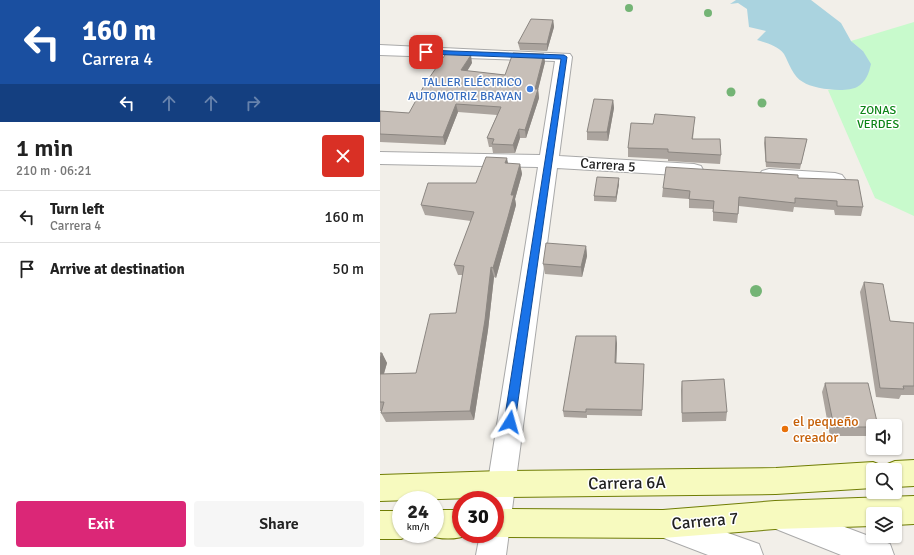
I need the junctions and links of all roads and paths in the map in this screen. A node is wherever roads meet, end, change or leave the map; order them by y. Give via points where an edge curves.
1 (380, 50) edge
2 (380, 158) edge
3 (548, 161) junction
4 (715, 172) edge
5 (755, 174) edge
6 (835, 179) edge
7 (914, 473) edge
8 (902, 474) edge
9 (866, 475) edge
10 (501, 484) junction
11 (380, 488) edge
12 (500, 491) edge
13 (914, 510) edge
14 (775, 515) junction
15 (663, 524) junction
16 (380, 525) edge
17 (392, 525) edge
18 (504, 528) edge
19 (493, 543) edge
20 (492, 555) edge
21 (748, 555) edge
22 (879, 555) edge

1 - 3 street via 564,57
2 - 3 street, Carrera 5
3 - 4 street, Carrera 5
3 - 10 street
5 - 6 street
7 - 8 main road
9 - 10 main road, Carrera 6A via 776,481
10 - 11 main road, Carrera 6A
10 - 12 street
13 - 14 main road, Carrera 7
14 - 15 main road, Carrera 7
14 - 22 street
15 - 18 main road, Carrera 7
15 - 21 street
16 - 17 main road
19 - 20 street

